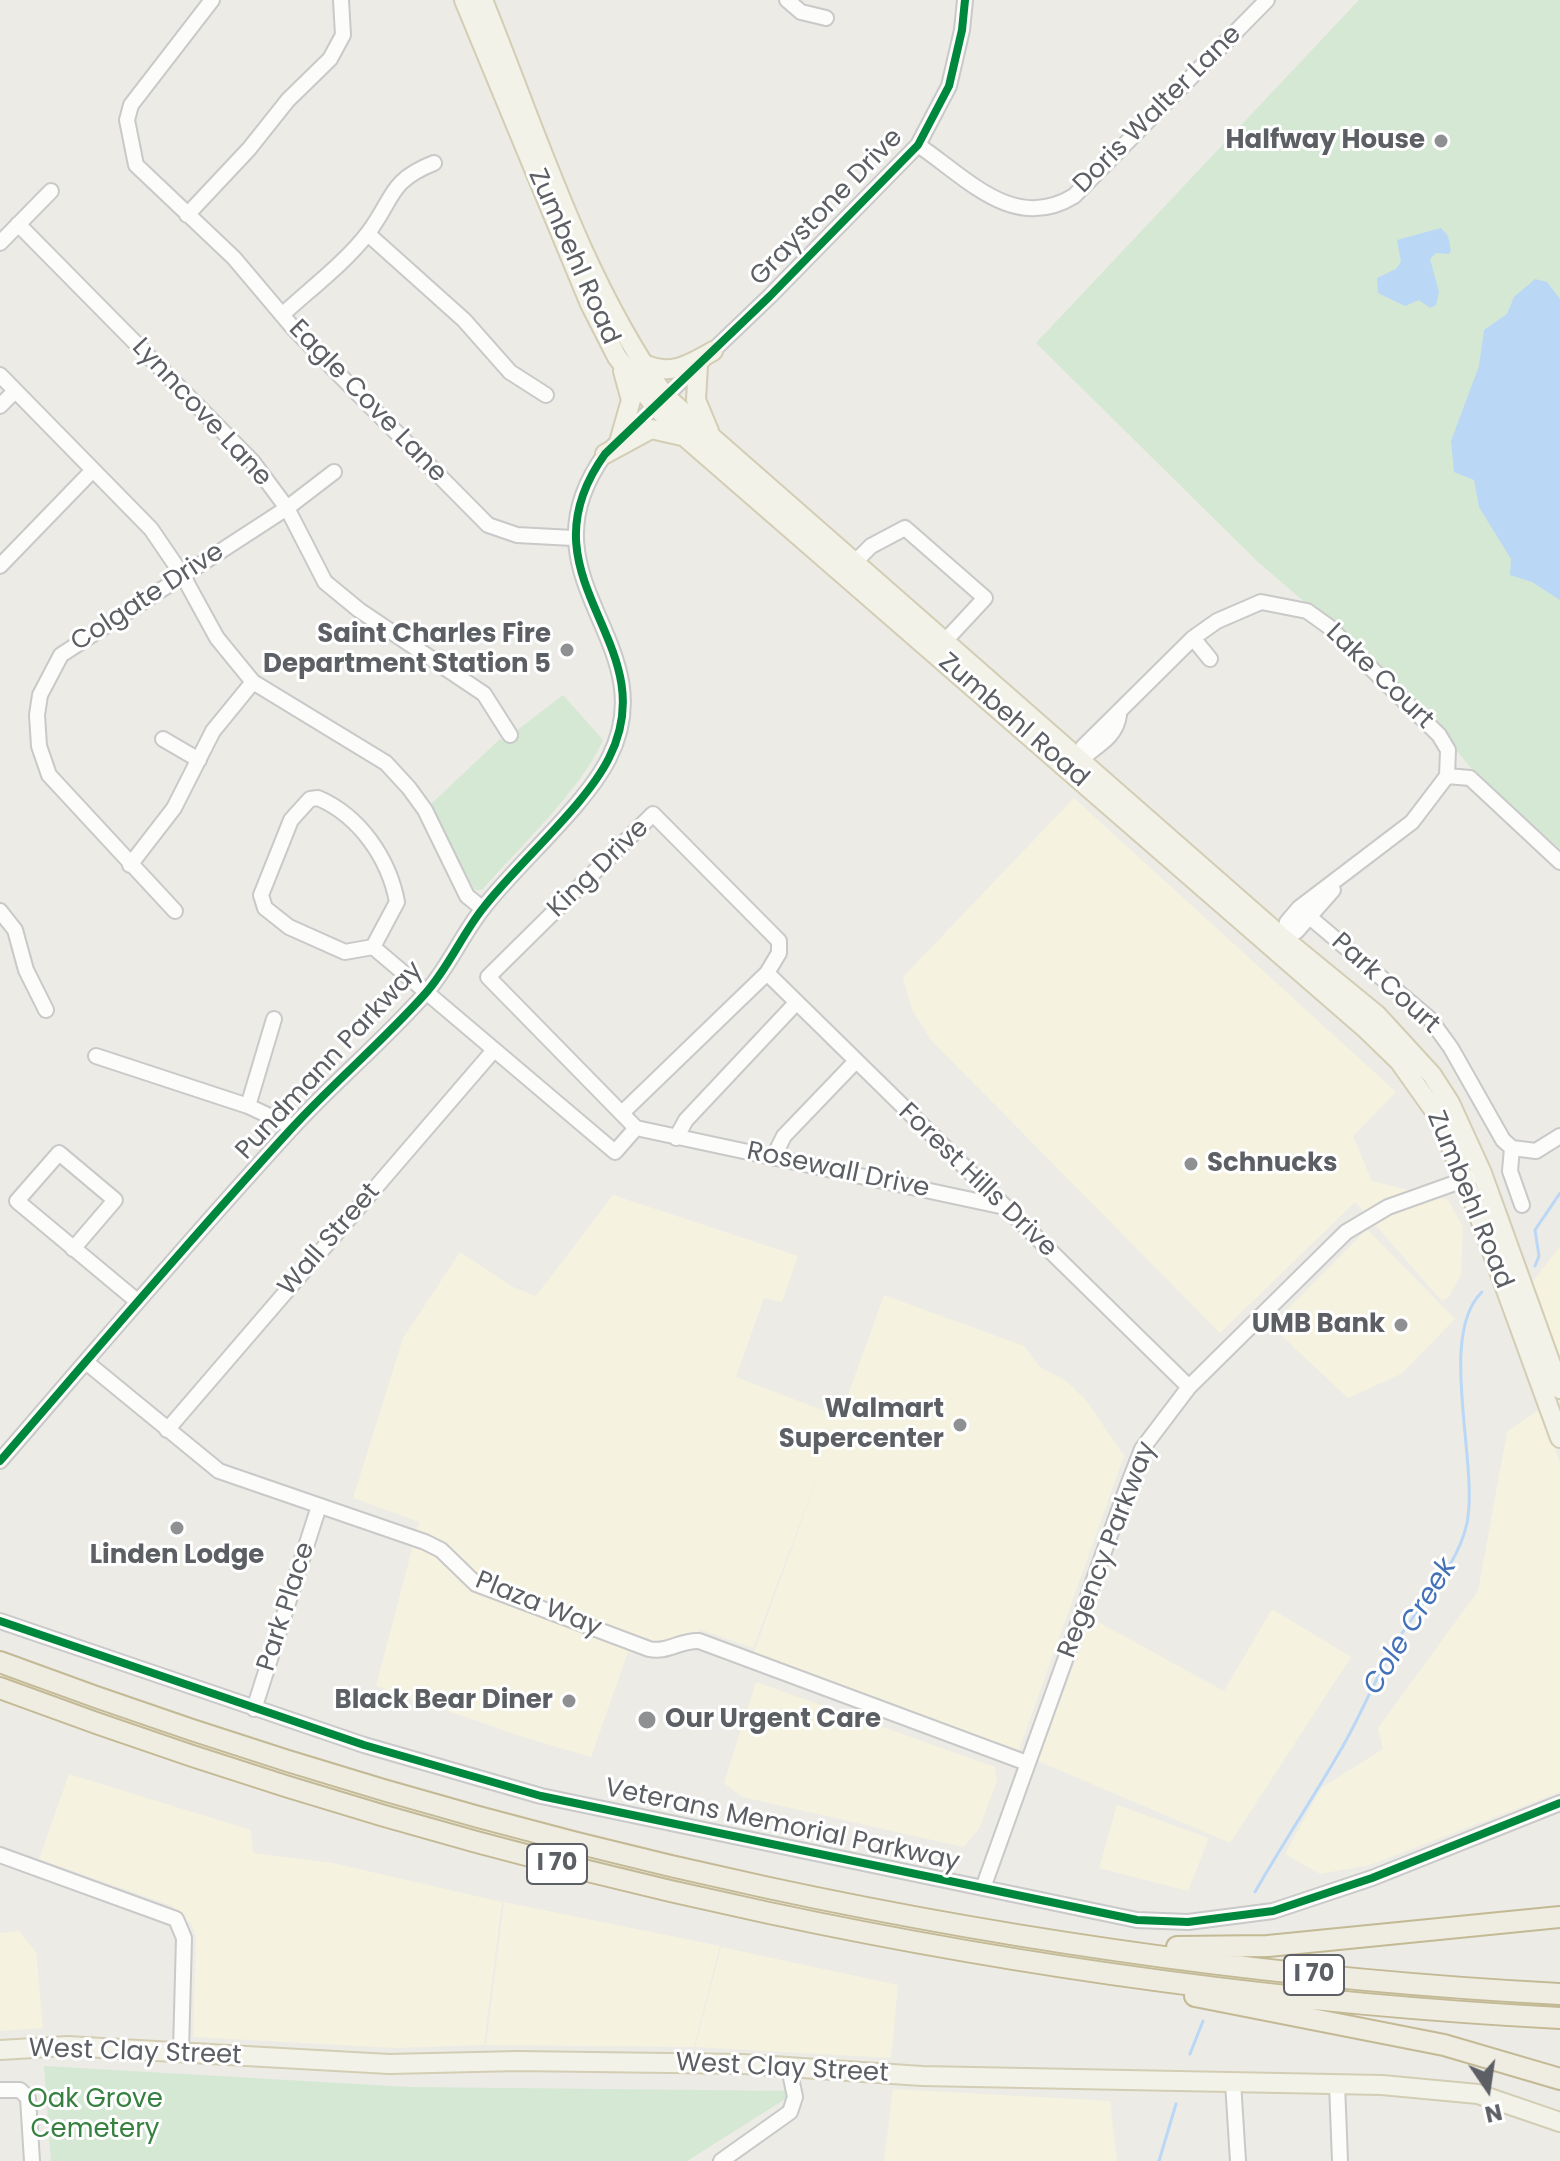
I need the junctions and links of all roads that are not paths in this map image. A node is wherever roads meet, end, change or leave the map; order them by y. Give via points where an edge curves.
1 (212, 0) edge
2 (341, 0) edge
3 (464, 0) edge
4 (483, 0) edge
5 (787, 0) edge
6 (965, 0) edge
7 (1267, 0) edge
8 (826, 18) dead end
9 (918, 145) junction
10 (434, 163) dead end
11 (51, 191) dead end
12 (187, 215) junction
13 (18, 224) junction
14 (368, 234) junction
15 (0, 243) edge
16 (282, 315) junction
17 (713, 351) junction
18 (617, 357) junction
19 (641, 362) junction
20 (698, 365) junction
21 (0, 375) edge
22 (15, 391) junction
23 (546, 395) dead end
24 (660, 400) junction
25 (0, 406) edge
26 (686, 438) junction
27 (714, 441) junction
28 (612, 448) junction
29 (92, 471) junction
30 (334, 472) dead end
31 (287, 508) junction
32 (573, 538) junction
33 (0, 566) edge
34 (849, 568) junction
35 (183, 576) junction
36 (1193, 638) junction
37 (945, 641) junction
38 (1210, 659) dead end
39 (253, 682) junction
40 (510, 735) dead end
41 (163, 739) dead end
42 (199, 760) junction
43 (1075, 764) junction
44 (1447, 776) junction
45 (1560, 862) edge
46 (130, 865) junction
47 (482, 908) junction
48 (0, 911) edge
49 (175, 911) dead end
50 (1304, 912) junction
51 (1278, 943) junction
52 (373, 947) junction
53 (767, 973) junction
54 (426, 994) junction
55 (796, 1003) junction
56 (46, 1010) dead end
57 (274, 1019) dead end
58 (494, 1050) junction
59 (96, 1056) dead end
60 (856, 1061) junction
61 (248, 1106) junction
62 (622, 1113) junction
63 (293, 1127) junction
64 (636, 1128) junction
65 (1560, 1136) edge
66 (676, 1138) junction
67 (1512, 1148) junction
68 (773, 1158) junction
69 (1473, 1176) junction
70 (1522, 1205) dead end
71 (1000, 1206) junction
72 (73, 1249) junction
73 (137, 1301) junction
74 (1530, 1331) junction
75 (86, 1362) junction
76 (1189, 1387) junction
77 (1560, 1389) edge
78 (167, 1430) junction
79 (1560, 1438) edge
80 (0, 1461) edge
81 (319, 1506) junction
82 (0, 1621) edge
83 (0, 1662) edge
84 (0, 1688) edge
85 (254, 1709) junction
86 (1027, 1763) junction
87 (1560, 1803) edge
88 (0, 1855) edge
89 (983, 1888) junction
90 (1560, 1917) edge
91 (1069, 1944) junction
92 (1130, 1976) junction
93 (1560, 1994) edge
94 (1560, 2018) edge
95 (0, 2050) edge
96 (181, 2051) junction
97 (789, 2068) junction
98 (1560, 2079) edge
99 (1233, 2082) junction
100 (1337, 2084) junction
101 (0, 2090) edge
102 (1560, 2122) edge
103 (32, 2161) edge
104 (721, 2161) edge
105 (1238, 2161) edge
106 (1340, 2161) edge

1 - 12 street, Eagle Cove Lane via 156,69 127,120 136,165
2 - 12 street via 341,56 288,100
3 - 18 main road, Zumbehl Road
4 - 19 main road, Zumbehl Road via 605,297
5 - 8 street via 801,12
6 - 9 street, Graystone Drive via 949,86
7 - 9 street, Doris Walter Lane via 1074,196 1049,209 1016,209
9 - 17 street, Graystone Drive
10 - 14 street via 409,173 390,194
11 - 13 street
12 - 16 street, Eagle Cove Lane via 234,258
13 - 15 street
13 - 31 street, Lynncove Lane via 252,461
14 - 16 street
14 - 23 street via 464,320 510,372
16 - 32 street, Eagle Cove Lane via 488,525 517,535
17 - 19 main road via 672,370
17 - 20 street, Graystone Drive
18 - 24 main road, Zumbehl Road
18 - 28 main road via 631,400
19 - 24 main road, Zumbehl Road
20 - 24 street, Graystone Drive
20 - 27 main road via 696,400
21 - 22 street
22 - 25 street
22 - 29 street
24 - 26 main road, Zumbehl Road
24 - 27 main road, Zumbehl Road
24 - 28 street, Pundmann Parkway
26 - 28 main road via 651,429
26 - 34 main road, Zumbehl Road
27 - 34 main road, Zumbehl Road
28 - 32 street, Pundmann Parkway via 579,502
29 - 33 street
29 - 35 street via 151,529
30 - 31 street, Colgate Drive
31 - 35 street, Colgate Drive
31 - 40 street, Lynncove Lane via 325,582 484,694
32 - 47 street, Pundmann Parkway via 581,574 618,663 623,704 616,744 600,773
34 - 37 main road, Zumbehl Road
34 - 37 street via 871,546 905,528 985,598
34 - 43 main road, Zumbehl Road
35 - 39 street via 217,638
35 - 46 street, Colgate Drive via 61,655 40,695 39,746 49,775
36 - 38 street
36 - 43 street, Lake Court via 1119,714 1107,739
36 - 44 street, Lake Court via 1261,602 1307,611 1439,735 1448,750
37 - 43 main road, Zumbehl Road
39 - 42 street via 213,731
39 - 47 street via 386,763 425,810 467,896
41 - 42 street
42 - 46 street via 174,808
43 - 51 main road, Zumbehl Road
44 - 45 street via 1470,778
44 - 50 street via 1412,822
46 - 49 street, Colgate Drive
47 - 54 street, Pundmann Parkway
48 - 56 street via 15,930 26,970
50 - 51 street via 1287,922
50 - 67 street, Park Court via 1430,1019
51 - 69 main road, Zumbehl Road via 1399,1061
52 - 52 street via 397,902 386,868 369,837 343,813 318,798 310,799 291,820 261,895 265,908 289,927 345,952
52 - 54 street
53 - 55 street, Forest Hills Drive
53 - 62 street
53 - 62 street, King Drive via 779,953 779,941 653,814 488,977
54 - 58 street
54 - 63 street, Pundmann Parkway
55 - 60 street, Forest Hills Drive
55 - 66 street via 686,1120
57 - 61 street
58 - 64 street via 615,1152
58 - 78 street, Wall Street
59 - 61 street
60 - 68 street via 784,1136
60 - 71 street, Forest Hills Drive
61 - 63 street
62 - 64 street
63 - 73 street, Pundmann Parkway
64 - 66 street, Rosewall Drive
65 - 67 street via 1536,1151
66 - 68 street, Rosewall Drive
67 - 70 street, Park Court via 1510,1171
68 - 71 street, Rosewall Drive
69 - 74 main road, Zumbehl Road
69 - 76 street, Regency Parkway via 1388,1207 1346,1232
71 - 76 street, Forest Hills Drive
72 - 72 street via 17,1201 59,1153 115,1200
72 - 73 street
73 - 75 street, Pundmann Parkway
74 - 77 main road, Zumbehl Road
74 - 79 main road, Zumbehl Road
75 - 78 street, Plaza Way
75 - 80 street, Pundmann Parkway
76 - 86 street, Regency Parkway via 1142,1449
78 - 81 street, Plaza Way via 219,1471
81 - 85 street, Park Place
81 - 86 street, Plaza Way via 434,1546 476,1584 649,1649 699,1641
82 - 85 street, Veterans Memorial Parkway
83 - 91 highway, I 70 via 287,1762 547,1837 771,1890
84 - 92 highway, I 70 via 282,1786 539,1860 799,1920
85 - 89 street, Veterans Memorial Parkway via 541,1796
86 - 89 street, Regency Parkway
87 - 89 street, Veterans Memorial Parkway via 1273,1911 1188,1922 1137,1920
88 - 96 street via 176,1919 184,1938
90 - 91 highway via 1225,1949
91 - 93 highway, I 70 via 1331,1977
92 - 94 highway, I 70 via 1340,2002
92 - 98 highway via 1208,2000 1444,2045
95 - 96 main road, West Clay Street via 67,2046
96 - 97 main road, West Clay Street via 389,2064 518,2061
97 - 99 main road, West Clay Street
97 - 104 street via 794,2104 790,2112
99 - 100 main road, West Clay Street
99 - 105 street
100 - 102 main road, West Clay Street via 1478,2094
100 - 106 street
101 - 103 street via 20,2090 28,2098

